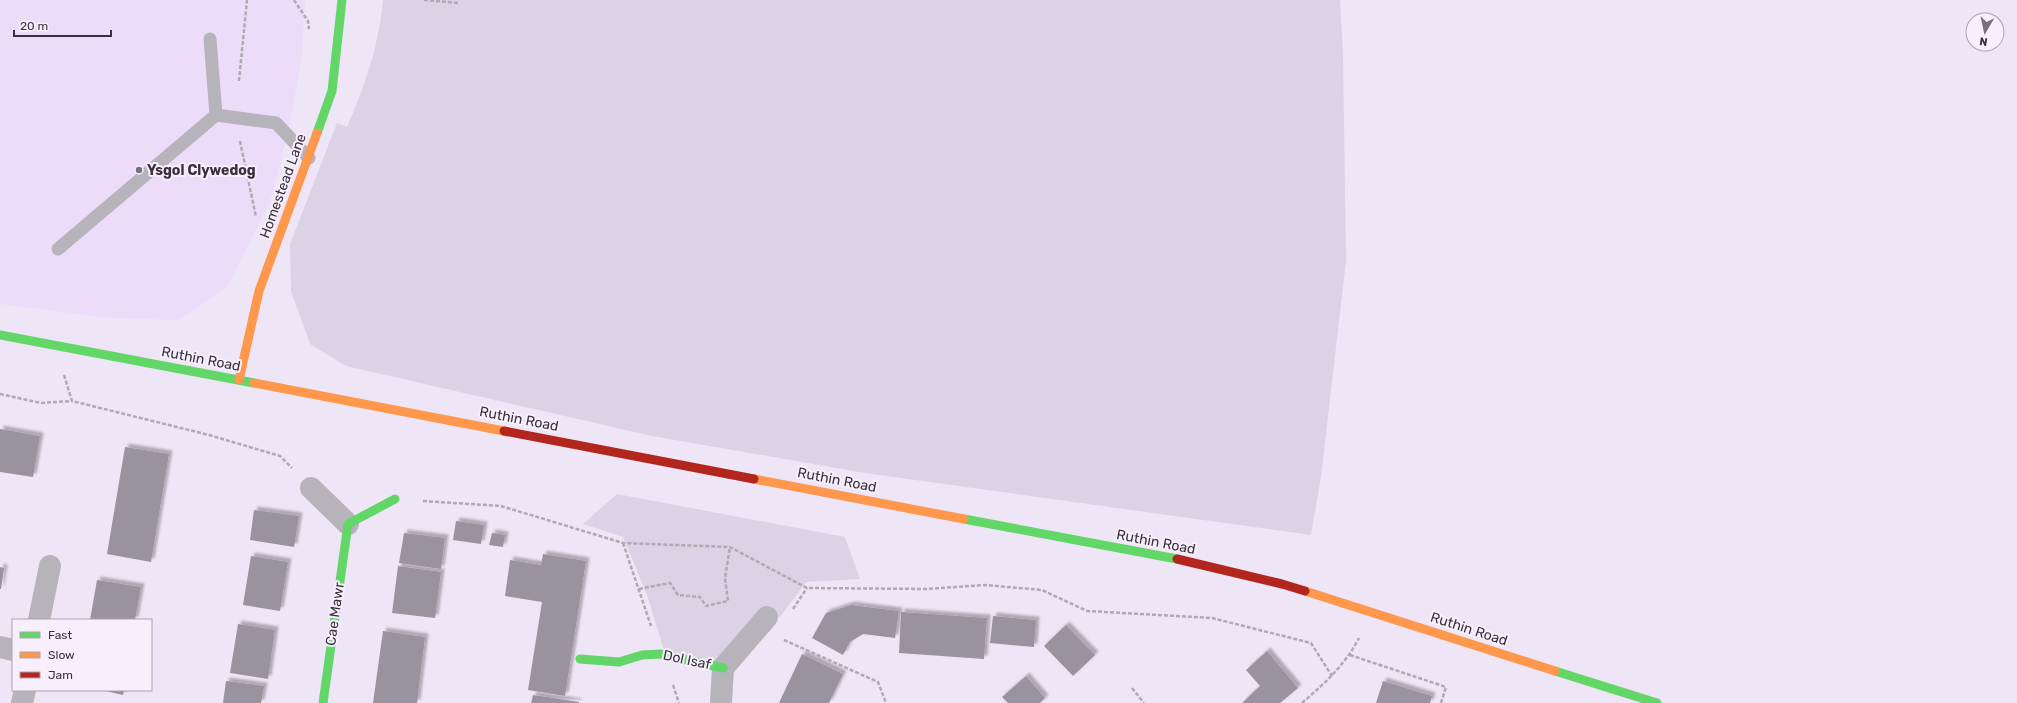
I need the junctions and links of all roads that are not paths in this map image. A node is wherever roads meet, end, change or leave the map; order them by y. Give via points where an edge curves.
1 (342, 0) edge
2 (210, 39) dead end
3 (216, 115) junction
4 (309, 158) junction
5 (58, 249) dead end
6 (0, 335) edge
7 (239, 380) junction
8 (311, 488) road end
9 (395, 499) road end
10 (348, 524) junction
11 (50, 566) dead end
12 (39, 619) edge
13 (762, 622) road end
14 (0, 647) edge
15 (12, 650) edge
16 (580, 659) dead end
17 (723, 668) junction
18 (25, 691) edge
19 (22, 703) edge
20 (323, 703) edge
21 (721, 703) edge
22 (1657, 703) edge

1 - 4 main road, Homestead Lane via 332,91
2 - 3 lane
3 - 4 lane via 276,123
3 - 5 lane
4 - 7 main road, Homestead Lane via 259,291
6 - 7 main road, Ruthin Road
7 - 22 main road, Ruthin Road via 1181,560 1282,584
8 - 10 street
9 - 10 main road
10 - 20 main road, Cae Mawr
11 - 12 street
13 - 17 street, Dol Isaf
14 - 15 street
16 - 17 main road, Dol Isaf via 619,662 642,654 660,654
17 - 21 street, Dol Isaf
18 - 19 street

